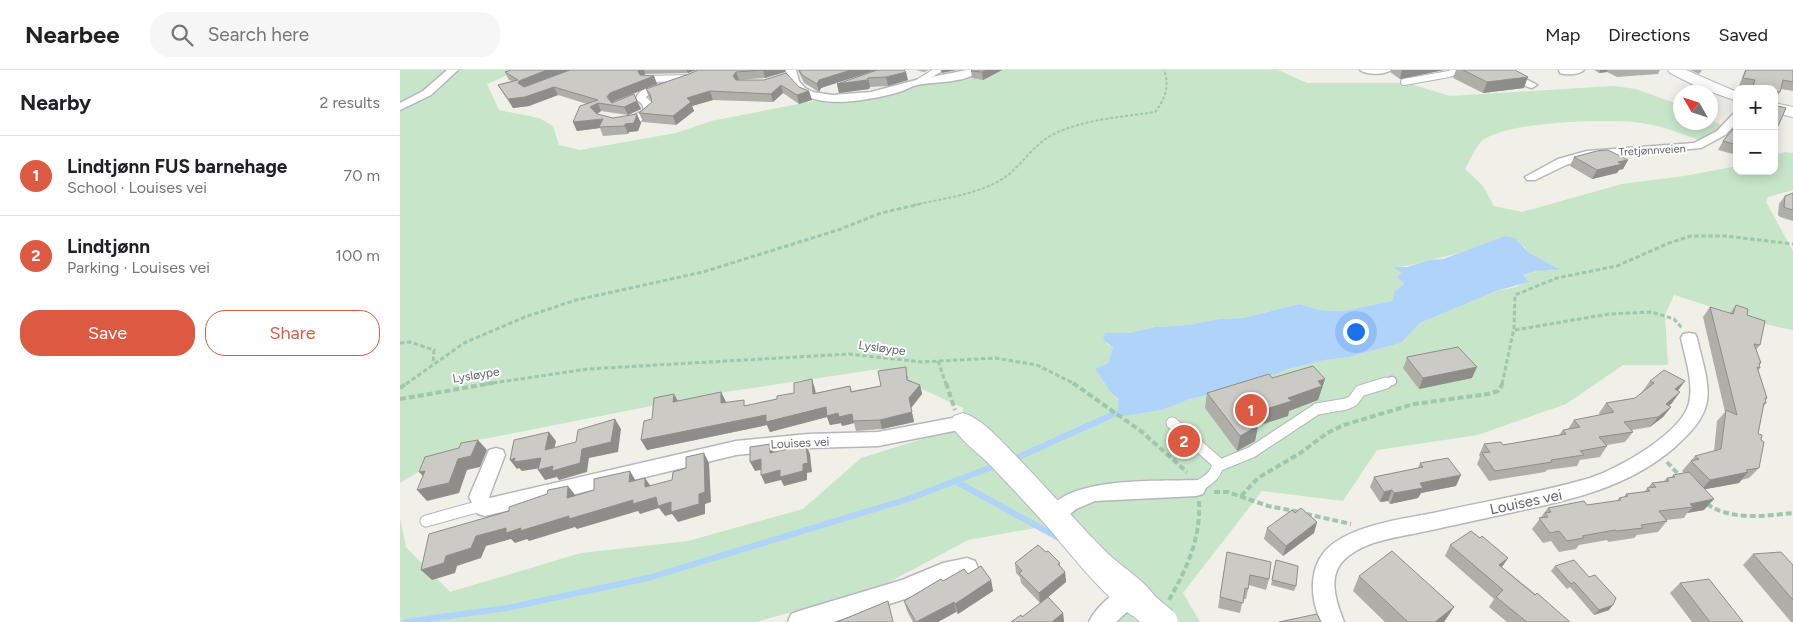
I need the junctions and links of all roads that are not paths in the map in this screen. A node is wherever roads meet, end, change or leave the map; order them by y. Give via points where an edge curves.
1 (453, 70) edge
2 (938, 70) edge
3 (976, 70) edge
4 (1365, 70) edge
5 (1386, 70) edge
6 (1453, 70) edge
7 (1501, 70) edge
8 (1579, 70) edge
9 (1675, 70) edge
10 (1563, 71) edge
11 (790, 74) edge
12 (694, 77) joint
13 (646, 78) edge
14 (920, 82) junction
15 (1404, 82) dead end
16 (1532, 85) dead end
17 (840, 88) edge
18 (817, 96) junction
19 (1733, 96) edge
20 (400, 107) edge
21 (1778, 109) edge
22 (1793, 112) edge
23 (605, 119) edge
24 (1733, 120) edge
25 (1531, 177) dead end
26 (1689, 338) road end
27 (1392, 381) dead end
28 (1172, 423) dead end
29 (963, 424) joint
30 (496, 455) dead end
31 (1218, 466) junction
32 (1197, 491) joint
33 (484, 505) junction
34 (1055, 515) junction
35 (426, 521) dead end
36 (967, 568) dead end
37 (1151, 607) edge
38 (799, 622) edge
39 (1100, 622) edge
40 (1333, 622) edge

1 - 20 street via 427,93
2 - 14 lane
3 - 14 street via 956,78
4 - 5 street
6 - 15 lane via 1449,74
7 - 16 street
8 - 10 street
9 - 19 street
11 - 18 street via 799,89
12 - 13 lane
12 - 23 street via 647,91 636,98 649,106 650,111 640,118 628,122
14 - 18 street via 869,95
17 - 18 street
21 - 22 street
24 - 25 street, Tretjønnveien via 1721,133 1697,146 1588,155 1562,162
26 - 40 street, Louises vei via 1699,391 1698,404 1690,419 1656,452 1613,478 1584,488 1374,535 1348,545 1326,565 1322,581 1324,599
27 - 31 lane via 1360,391 1354,401 1346,404 1317,409 1252,452
28 - 31 lane
29 - 33 street, Louises vei via 878,438 736,448 485,508
29 - 34 street via 992,448
30 - 33 street via 479,498
31 - 32 lane
32 - 34 street via 1095,493 1065,504
33 - 35 lane, Louises vei
34 - 37 street via 1095,560
36 - 38 street via 943,573
37 - 39 street

